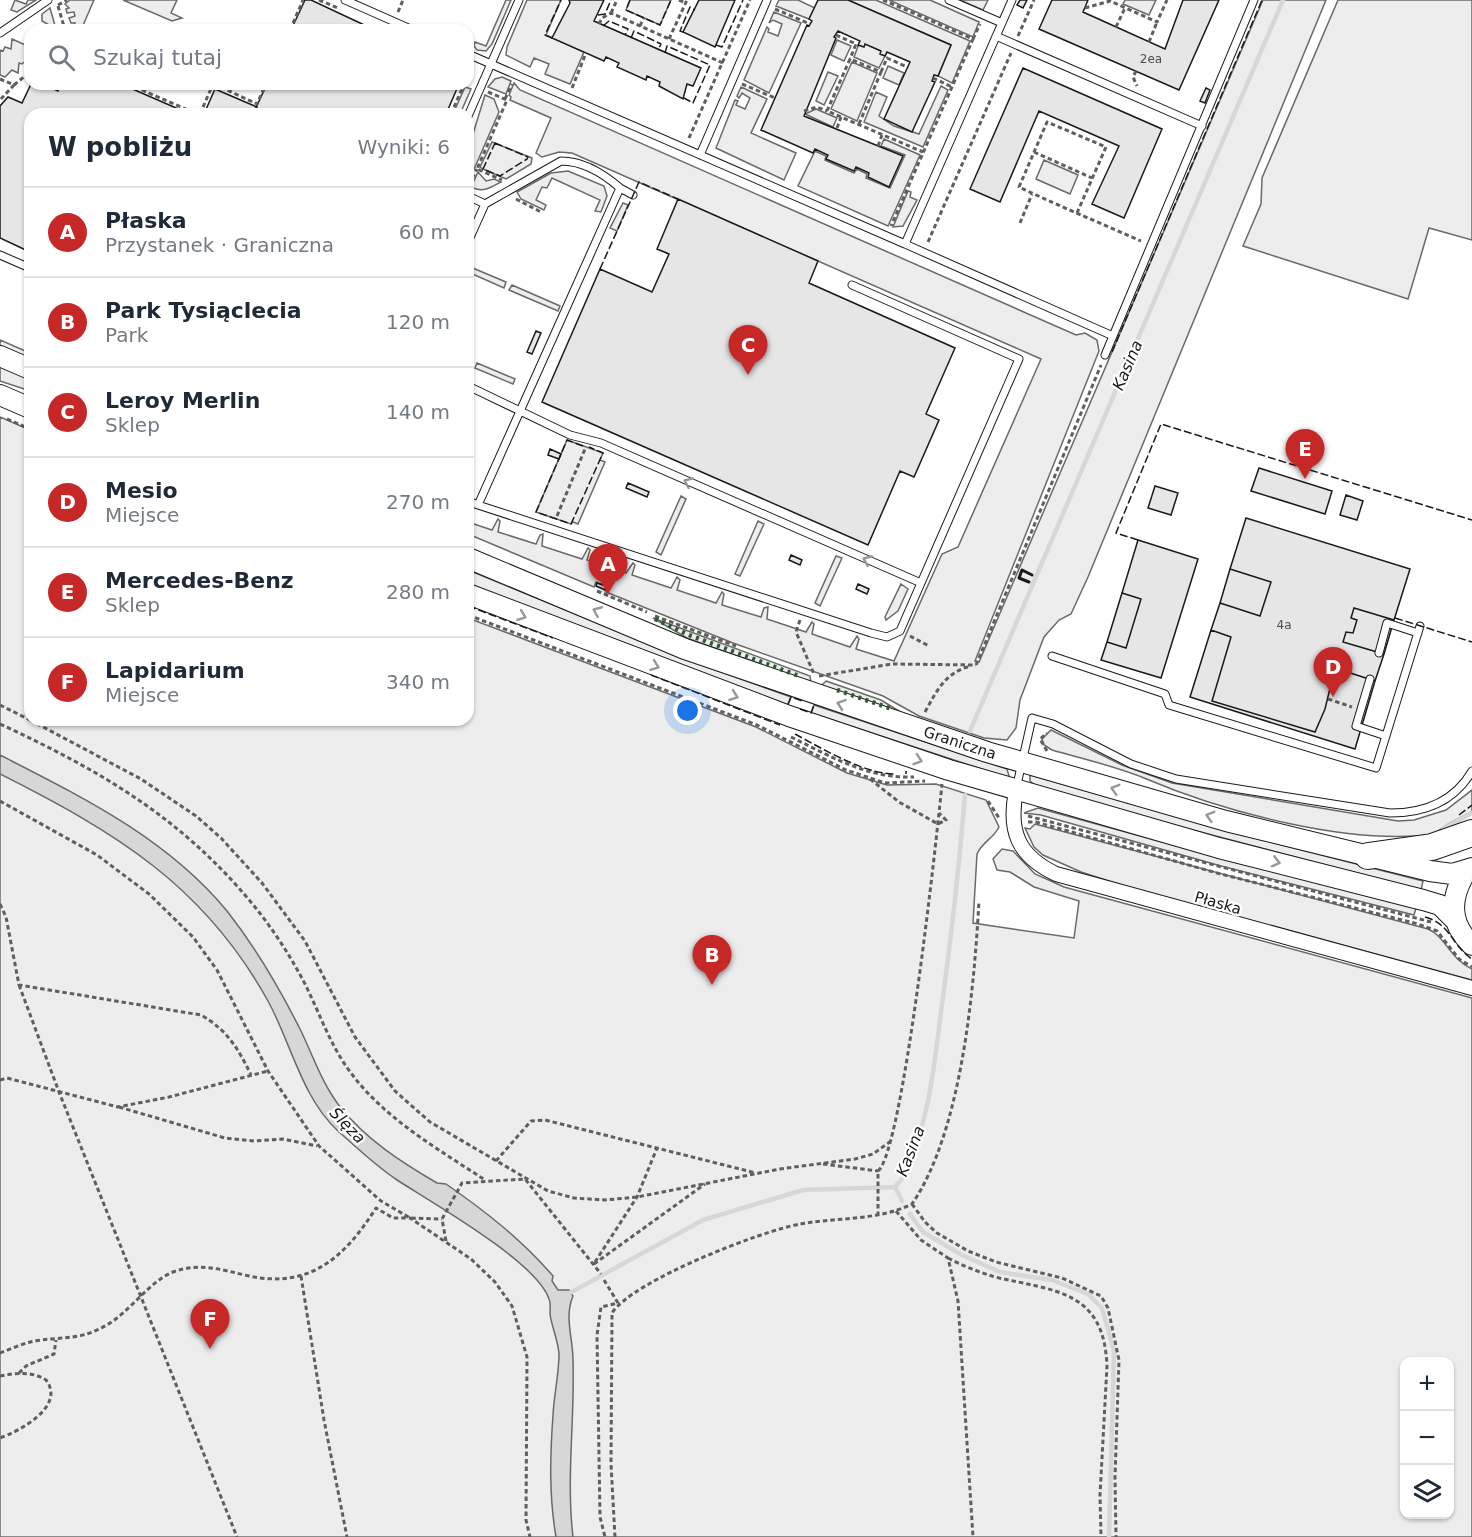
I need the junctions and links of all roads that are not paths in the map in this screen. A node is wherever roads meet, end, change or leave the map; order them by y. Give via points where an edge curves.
1 (48, 0) edge
2 (345, 0) edge
3 (519, 0) edge
4 (767, 0) edge
5 (949, 0) edge
6 (1012, 0) edge
7 (1254, 0) edge
8 (1002, 23) junction
9 (399, 24) edge
10 (0, 33) edge
11 (996, 36) junction
12 (474, 57) edge
13 (490, 64) junction
14 (471, 108) edge
15 (1202, 126) junction
16 (700, 155) junction
17 (620, 188) junction
18 (633, 195) dead end
19 (474, 199) edge
20 (485, 204) junction
21 (474, 229) edge
22 (905, 244) junction
23 (0, 255) edge
24 (24, 265) edge
25 (852, 285) dead end
26 (1113, 336) junction
27 (1105, 355) road end
28 (0, 356) edge
29 (24, 366) edge
30 (474, 389) edge
31 (0, 395) edge
32 (24, 405) edge
33 (520, 413) junction
34 (474, 503) edge
35 (478, 505) junction
36 (474, 561) edge
37 (921, 583) junction
38 (474, 596) edge
39 (1379, 653) dead end
40 (1052, 656) dead end
41 (1370, 680) dead end
42 (1386, 736) junction
43 (1023, 763) junction
44 (1472, 771) edge
45 (1016, 791) junction
46 (1472, 833) edge
47 (1368, 856) junction
48 (1470, 869) edge
49 (1454, 919) junction
50 (1472, 945) edge
51 (1472, 988) edge

1 - 10 lane
2 - 9 lane
3 - 13 lane
4 - 16 lane
5 - 8 lane
6 - 8 lane
7 - 15 lane
8 - 11 lane
11 - 15 lane
11 - 22 lane
12 - 13 lane
13 - 14 lane
13 - 16 lane
15 - 26 lane
16 - 22 lane
17 - 18 lane
17 - 20 lane via 605,175 572,161 561,161
17 - 33 lane
19 - 20 lane
20 - 21 lane
22 - 26 lane
23 - 24 lane
25 - 37 lane via 1019,359
26 - 27 lane
28 - 29 main road
30 - 33 lane
31 - 32 main road
33 - 35 lane
37 -> 33 lane
34 - 35 lane
35 - 37 lane via 887,637 900,631
43 -> 36 main road, Graniczna via 684,649
38 -> 45 main road, Graniczna via 942,776
39 - 42 lane via 1387,623 1419,629
40 - 42 lane via 1165,694 1169,705 1376,768
41 - 42 lane via 1356,726
43 - 44 lane via 1032,718 1053,724 1131,764 1176,779 1390,813 1432,808 1449,798
43 - 45 lane
47 -> 43 main road, Graniczna via 1226,821
45 -> 49 main road, Graniczna via 1423,900 1440,905
45 - 51 street, Płaska via 1011,817 1017,838 1034,861 1056,874
46 - 47 highway via 1432,847
47 - 48 main road, Graniczna via 1452,874
48 - 49 main road via 1458,885
49 - 50 main road via 1461,935

